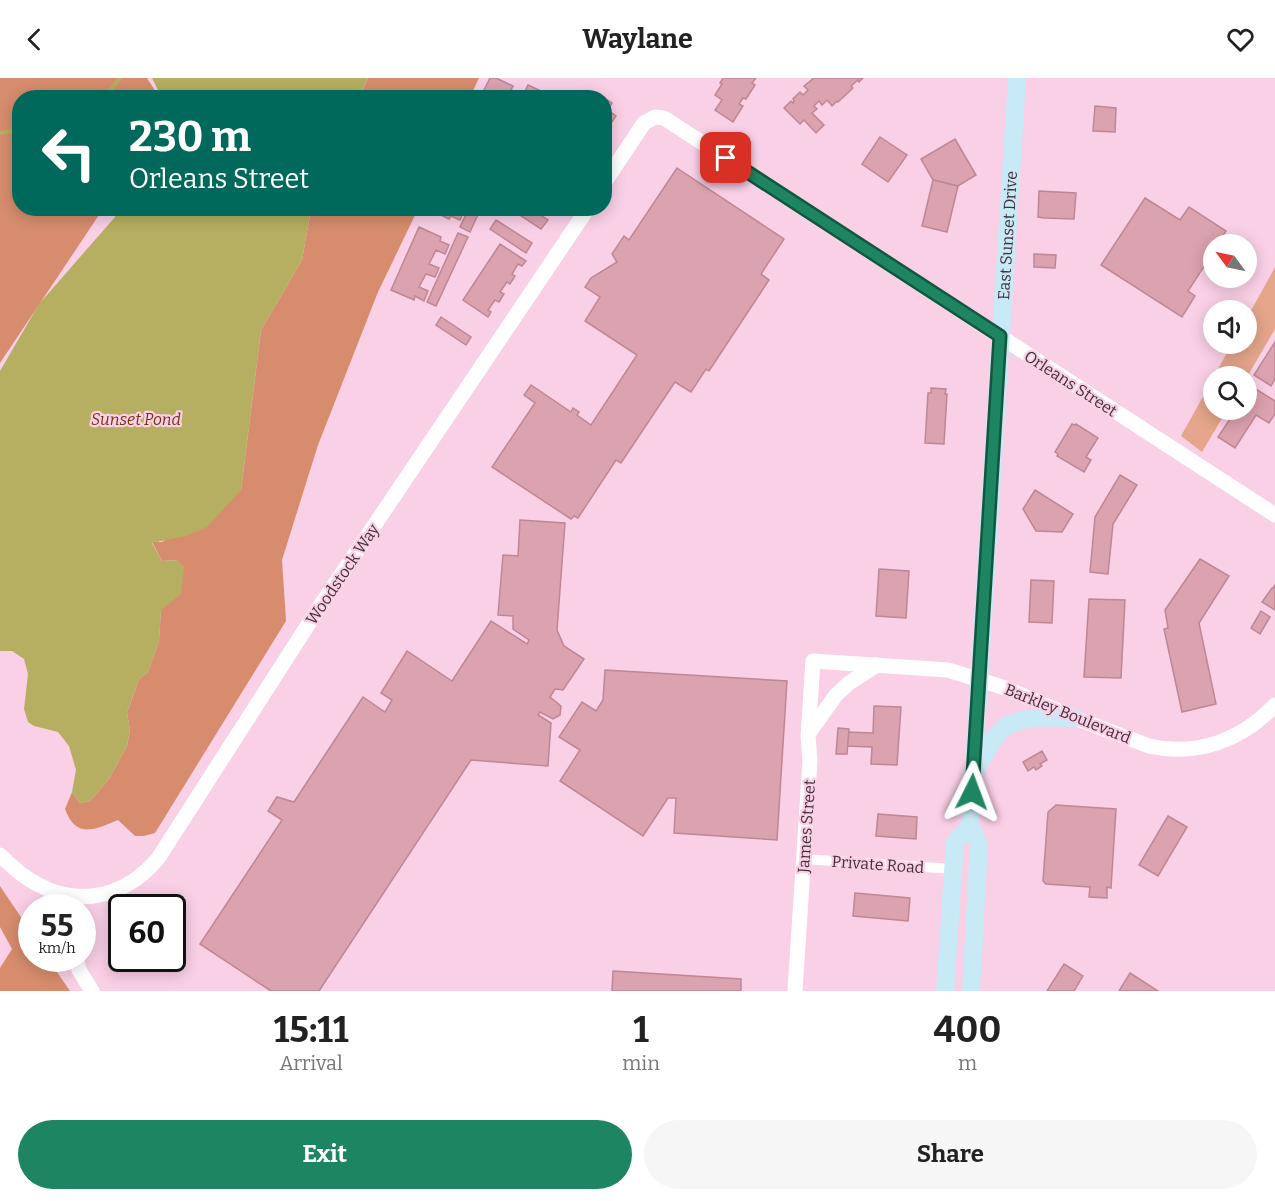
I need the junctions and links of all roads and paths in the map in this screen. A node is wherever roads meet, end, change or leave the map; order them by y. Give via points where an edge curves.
1 (1017, 78) edge
2 (612, 171) edge
3 (583, 216) edge
4 (1000, 336) junction
5 (1275, 515) edge
6 (813, 661) joint
7 (878, 665) junction
8 (979, 679) junction
9 (1275, 705) edge
10 (1075, 718) junction
11 (807, 736) junction
12 (973, 775) junction
13 (970, 825) junction
14 (0, 855) edge
15 (804, 858) junction
16 (953, 869) junction
17 (57, 894) edge
18 (96, 894) edge
19 (80, 972) edge
20 (92, 991) edge
21 (795, 991) edge
22 (945, 991) edge
23 (970, 991) edge

1 - 4 main road, East Sunset Drive
2 - 4 main road, Orleans Street via 644,123 655,117 664,118
3 - 18 main road, Woodstock Way via 320,606 159,857 138,879 114,891
4 - 5 main road, Orleans Street
4 - 8 main road, East Sunset Drive
6 - 7 main road, Barkley Boulevard
6 - 11 main road, James Street
7 - 8 main road, Barkley Boulevard via 948,670
7 - 11 main road via 836,695
8 - 10 main road, Barkley Boulevard
8 - 12 main road, East Sunset Drive
9 - 10 main road, Barkley Boulevard via 1239,734 1201,748 1149,746
10 - 12 main road via 1025,719 1010,724 997,735
11 - 15 main road, James Street via 810,760
12 - 13 main road, East Sunset Drive
13 - 16 main road, East Sunset Drive via 955,842
13 - 23 main road, East Sunset Drive via 979,844
14 - 17 main road via 34,883
15 - 16 street, Private Road
15 - 21 main road, James Street
16 - 22 main road, East Sunset Drive
19 - 20 main road

